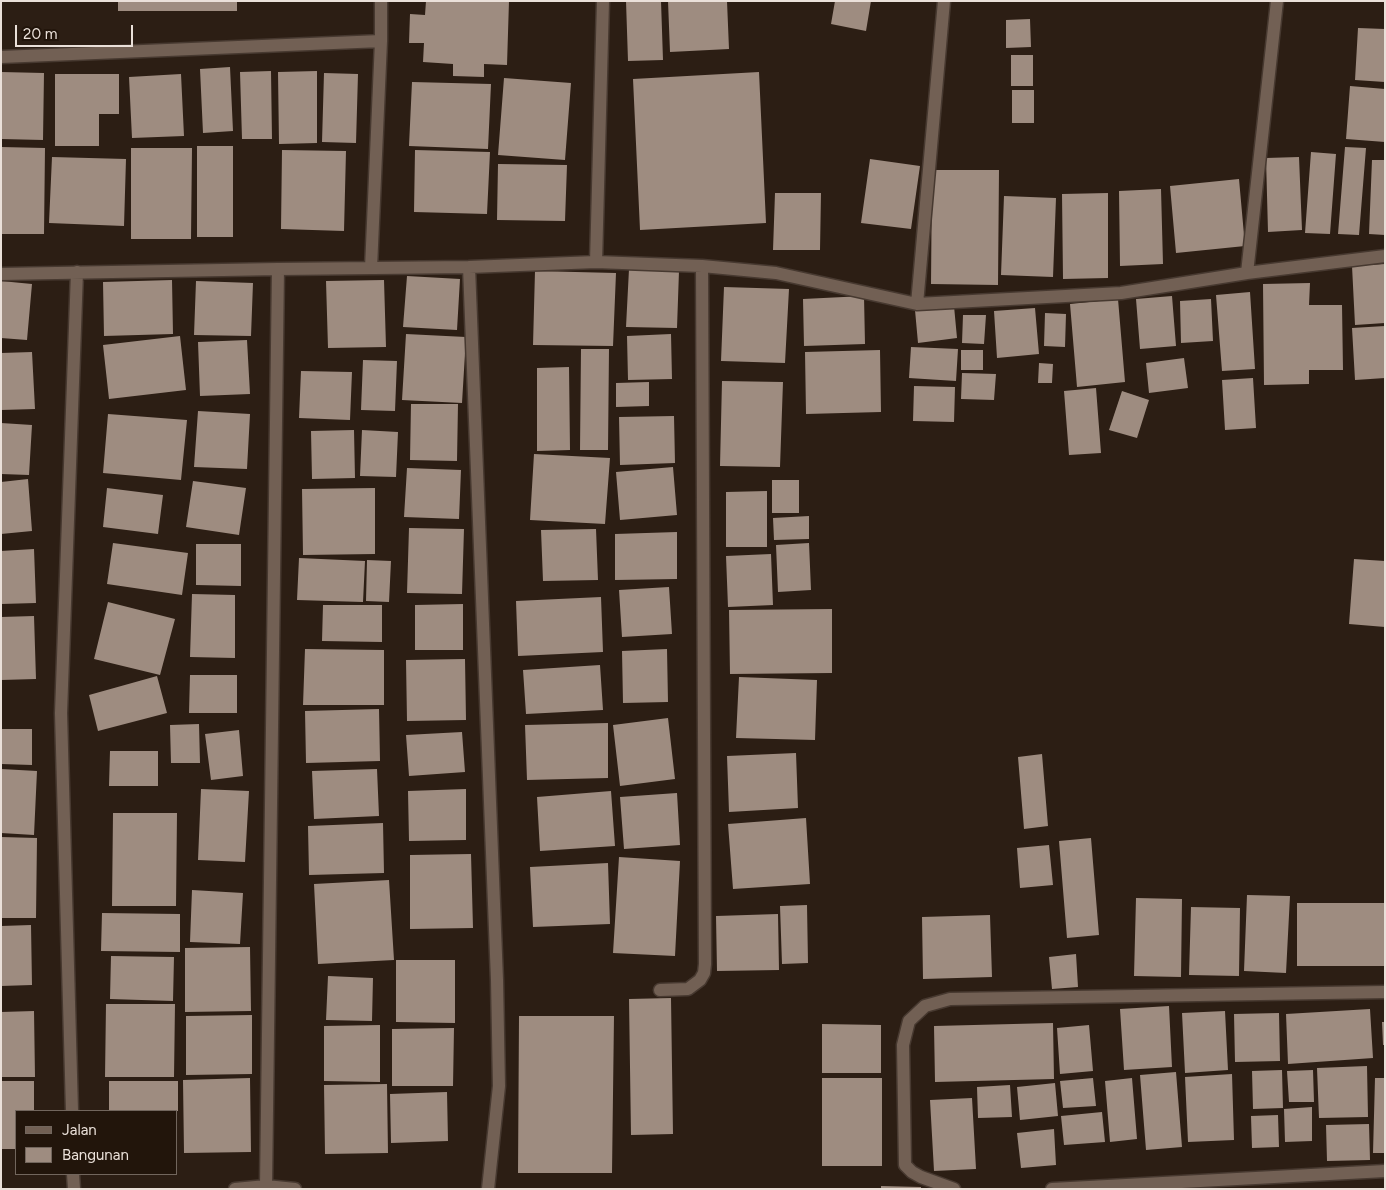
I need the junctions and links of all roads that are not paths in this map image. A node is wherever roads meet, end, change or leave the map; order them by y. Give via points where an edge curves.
1 (381, 1) edge
2 (603, 1) edge
3 (944, 1) edge
4 (1277, 1) edge
5 (382, 40) junction
6 (1, 57) edge
7 (1385, 256) edge
8 (596, 262) junction
9 (702, 266) junction
10 (469, 267) junction
11 (371, 268) junction
12 (278, 269) junction
13 (77, 272) junction
14 (1247, 273) junction
15 (1, 274) edge
16 (917, 304) junction
17 (660, 990) dead end
18 (1385, 992) edge
19 (72, 1110) edge
20 (1385, 1171) edge
21 (74, 1175) edge
22 (266, 1186) junction
23 (74, 1189) edge
24 (235, 1189) edge
25 (295, 1189) edge
26 (488, 1189) edge
27 (954, 1189) edge
28 (1052, 1189) edge

1 - 5 street
2 - 8 street
3 - 16 street
4 - 14 street
5 - 6 street
5 - 11 street
7 - 14 street
8 - 9 street
8 - 10 street
9 - 16 street via 776,273
9 - 17 street via 706,964 700,980 688,989
10 - 11 street
10 - 26 street via 497,980 499,1086
11 - 12 street
12 - 13 street
12 - 22 street
13 - 15 street
13 - 19 street via 61,713
14 - 16 street via 1121,293
18 - 27 street via 950,999 925,1006 909,1021 903,1045 906,1165 921,1177
20 - 28 street
21 - 23 street
22 - 24 street
22 - 25 street

